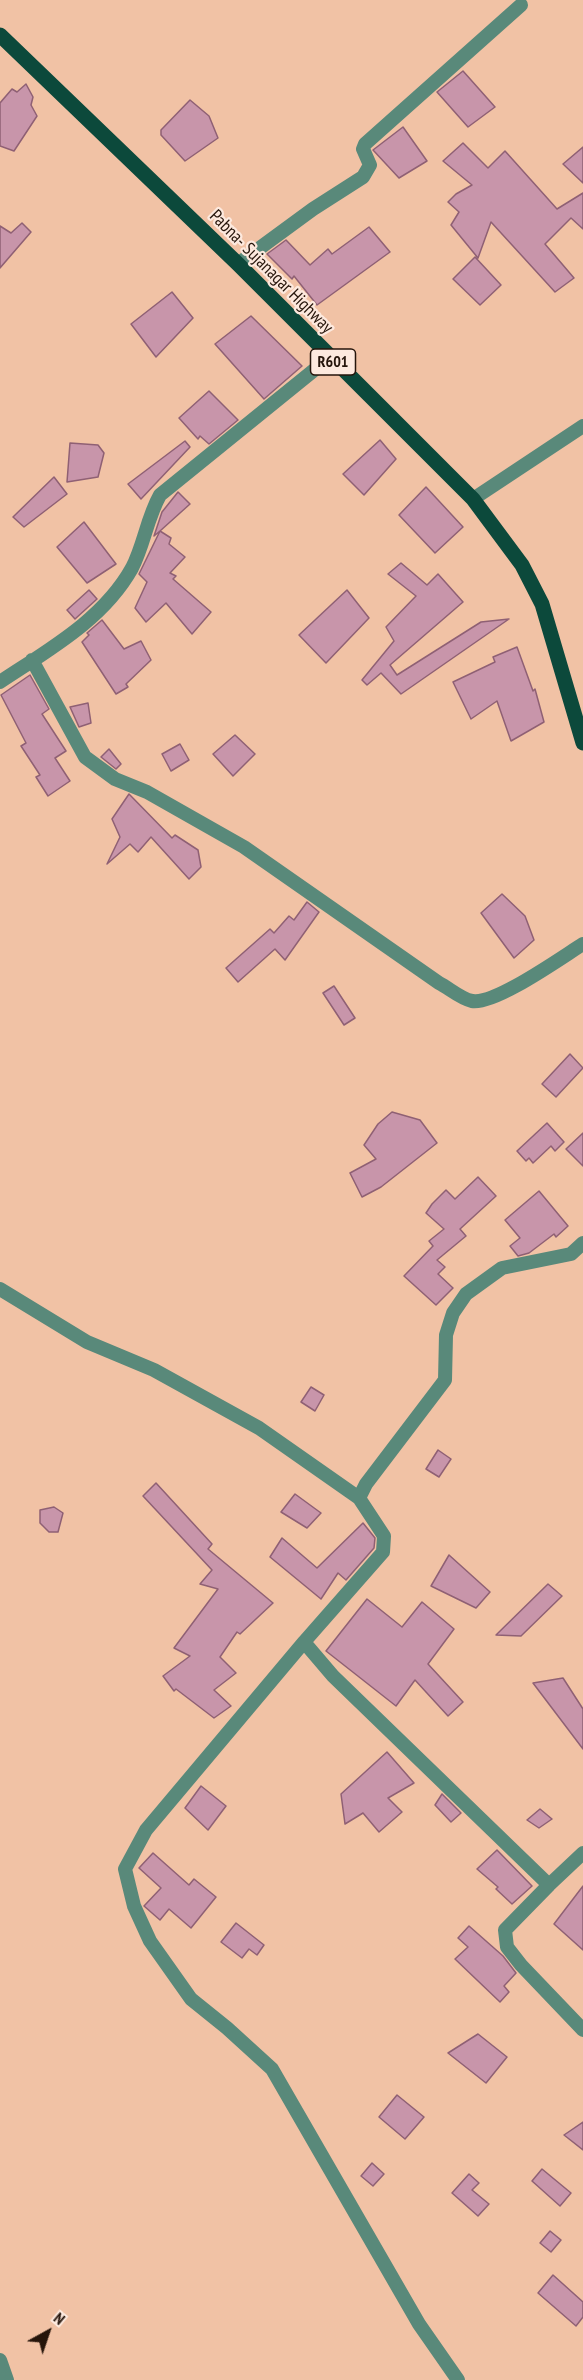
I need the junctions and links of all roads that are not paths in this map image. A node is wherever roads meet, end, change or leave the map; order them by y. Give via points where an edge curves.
1 (521, 5) dead end
2 (0, 35) edge
3 (238, 264) junction
4 (329, 358) junction
5 (583, 426) edge
6 (473, 499) junction
7 (32, 660) junction
8 (0, 682) edge
9 (583, 743) edge
10 (583, 944) edge
11 (583, 1243) edge
12 (0, 1289) edge
13 (359, 1498) junction
14 (304, 1642) junction
15 (583, 1853) edge
16 (549, 1885) junction
17 (583, 2030) edge
18 (0, 2360) edge
19 (7, 2380) edge
20 (458, 2380) edge

1 - 3 street via 364,144 370,165 363,177
2 - 3 main road, Pabna- Sujanagar Highway / R601
3 - 4 main road, Pabna- Sujanagar Highway / R601
4 - 6 main road, Pabna- Sujanagar Highway / R601
4 - 7 street via 160,495 123,583 95,616
5 - 6 street
6 - 9 main road, Pabna- Sujanagar Highway / R601 via 522,565 542,604
7 - 8 street
7 - 10 street via 85,758 98,769 244,847 439,983 472,1001 516,986
11 - 13 street via 571,1254 502,1268 466,1294 453,1313 446,1335 445,1380
12 - 13 street via 87,1342 154,1370 259,1428
13 - 14 street via 384,1536 383,1552
14 - 16 street via 316,1659
14 - 20 street via 146,1830 124,1869 134,1906 150,1941 191,1999 272,2069 419,2324
15 - 16 street
16 - 17 street via 505,1930 507,1947
18 - 19 street

